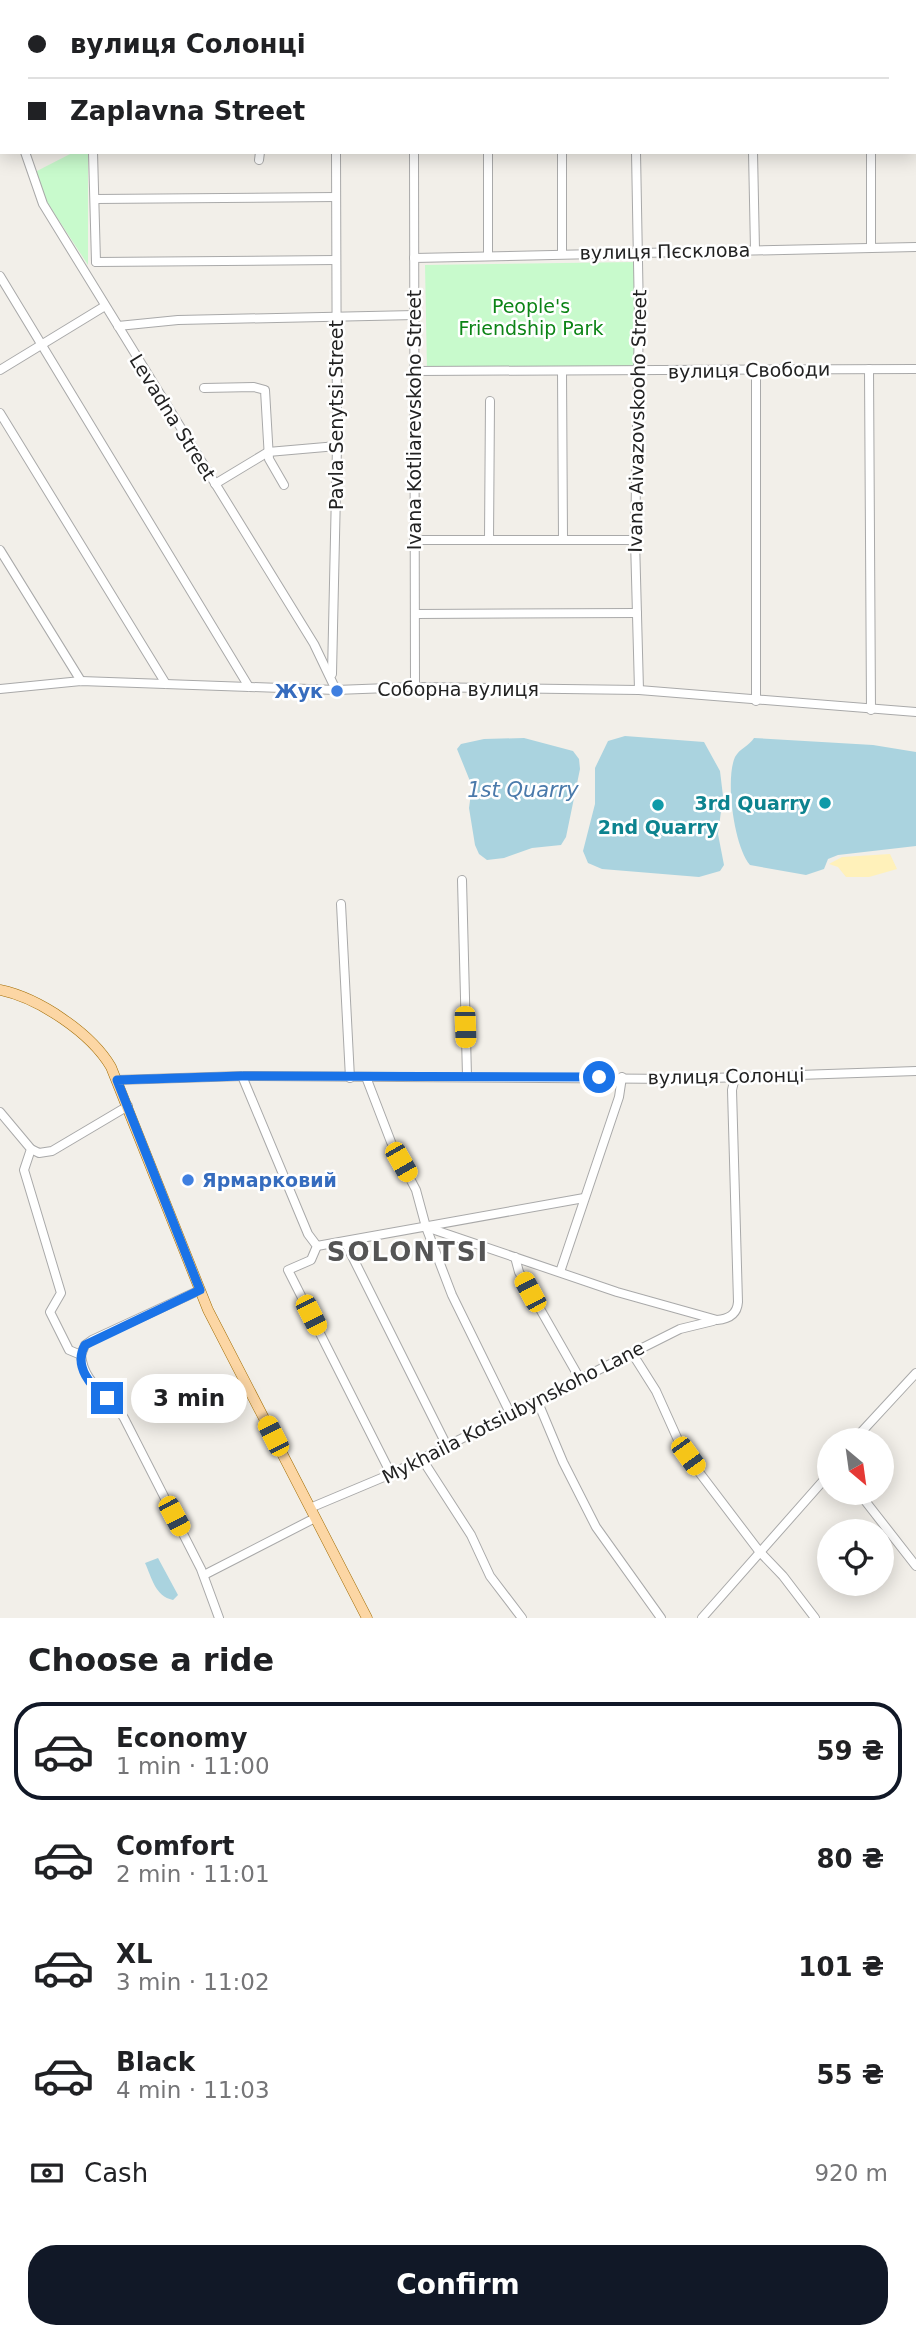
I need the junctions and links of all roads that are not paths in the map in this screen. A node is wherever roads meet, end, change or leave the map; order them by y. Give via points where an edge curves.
1 (25, 154) edge
2 (93, 154) edge
3 (335, 154) edge
4 (414, 154) edge
5 (488, 154) edge
6 (562, 154) edge
7 (636, 154) edge
8 (753, 154) edge
9 (871, 154) edge
10 (336, 197) junction
11 (94, 199) junction
12 (916, 247) edge
13 (870, 248) junction
14 (755, 250) junction
15 (562, 253) junction
16 (488, 255) junction
17 (637, 255) junction
18 (414, 258) junction
19 (336, 260) junction
20 (96, 262) junction
21 (85, 272) junction
22 (0, 276) edge
23 (105, 306) junction
24 (415, 315) junction
25 (337, 318) junction
26 (118, 327) junction
27 (42, 345) junction
28 (869, 369) junction
29 (916, 369) edge
30 (0, 370) edge
31 (756, 370) junction
32 (415, 371) junction
33 (562, 371) junction
34 (637, 371) junction
35 (204, 388) dead end
36 (491, 401) dead end
37 (0, 413) edge
38 (337, 446) junction
39 (268, 452) junction
40 (215, 484) junction
41 (284, 485) dead end
42 (414, 540) junction
43 (489, 540) junction
44 (563, 540) junction
45 (635, 540) junction
46 (0, 550) edge
47 (637, 613) junction
48 (415, 614) junction
49 (332, 677) junction
50 (81, 681) junction
51 (166, 684) junction
52 (249, 687) junction
53 (415, 687) junction
54 (0, 689) edge
55 (336, 690) junction
56 (639, 690) junction
57 (757, 701) junction
58 (871, 710) junction
59 (916, 712) edge
60 (462, 880) dead end
61 (341, 904) dead end
62 (0, 990) edge
63 (916, 1071) edge
64 (242, 1076) junction
65 (467, 1076) junction
66 (366, 1077) junction
67 (622, 1077) junction
68 (735, 1077) junction
69 (350, 1078) junction
70 (117, 1080) junction
71 (128, 1107) junction
72 (0, 1112) edge
73 (31, 1149) junction
74 (584, 1198) junction
75 (426, 1227) junction
76 (345, 1242) junction
77 (317, 1246) junction
78 (514, 1257) junction
79 (560, 1272) junction
80 (200, 1290) junction
81 (717, 1320) junction
82 (632, 1353) junction
83 (81, 1356) junction
84 (915, 1376) edge
85 (580, 1379) junction
86 (537, 1400) junction
87 (510, 1413) junction
88 (865, 1428) edge
89 (447, 1446) junction
90 (422, 1459) junction
91 (391, 1474) junction
92 (817, 1487) edge
93 (868, 1505) edge
94 (310, 1508) junction
95 (315, 1518) junction
96 (759, 1551) junction
97 (916, 1566) edge
98 (204, 1575) junction
99 (219, 1618) edge
100 (367, 1618) edge
101 (522, 1618) edge
102 (662, 1618) edge
103 (702, 1618) edge
104 (815, 1618) edge

1 - 21 street, Levadna Street via 43,204
2 - 11 street
3 - 10 street, Pavla Senytsi Street
4 - 18 street, Ivana Kotliarevskoho Street
5 - 16 street
6 - 15 street
7 - 17 street, Ivana Aivazovskooho Street
8 - 14 street
9 - 13 street
10 - 11 street
10 - 19 street, Pavla Senytsi Street
11 - 20 street
12 - 13 street, вулиця Пєсклова
13 - 14 street, вулиця Пєсклова
14 - 17 street, вулиця Пєсклова
15 - 16 street, вулиця Пєсклова
15 - 17 street, вулиця Пєсклова
16 - 18 street, вулиця Пєсклова
17 - 34 street, Ivana Aivazovskooho Street
18 - 24 street, Ivana Kotliarevskoho Street
19 - 20 street
19 - 25 street, Pavla Senytsi Street
20 - 21 street
21 - 23 street, Levadna Street
22 - 27 street
23 - 26 street, Levadna Street
23 - 27 street
24 - 25 street
24 - 32 street, Ivana Kotliarevskoho Street
25 - 26 street via 178,320
25 - 38 street, Pavla Senytsi Street
26 - 40 street, Levadna Street
27 - 30 street
27 - 52 street
28 - 29 street, вулиця Свободи
28 - 31 street, вулиця Свободи
28 - 58 street
31 - 34 street, вулиця Свободи
31 - 57 street
32 - 33 street, вулиця Свободи
32 - 42 street, Ivana Kotliarevskoho Street
33 - 34 street, вулиця Свободи
33 - 44 street
34 - 45 street, Ivana Aivazovskooho Street
35 - 39 street via 265,390
36 - 43 street
37 - 51 street
38 - 39 street
38 - 49 street, Pavla Senytsi Street
39 - 40 street
39 - 41 street
40 - 49 street, Levadna Street
42 - 43 street
42 - 48 street, Ivana Kotliarevskoho Street
43 - 44 street
44 - 45 street
45 - 47 street, Ivana Aivazovskooho Street
46 - 50 street
47 - 48 street
47 - 56 street, Ivana Aivazovskooho Street
48 - 53 street, Ivana Kotliarevskoho Street
49 - 55 street
50 - 51 street, Соборна вулиця
50 - 54 street, Соборна вулиця
51 - 52 street, Соборна вулиця
52 - 55 street, Соборна вулиця
53 - 55 street, Соборна вулиця
53 - 56 street, Соборна вулиця
56 - 57 street, Соборна вулиця
57 - 58 street, Соборна вулиця
58 - 59 street, Соборна вулиця
60 - 65 street
61 - 69 street
62 - 70 main road via 32,1000 55,1014 103,1055
63 - 68 street, вулиця Солонці
64 - 69 street, вулиця Солонці
64 - 70 street, вулиця Солонці
64 - 77 street
65 - 66 street, вулиця Солонці
65 - 67 street, вулиця Солонці
66 - 69 street, вулиця Солонці
66 - 75 street via 416,1190
67 - 68 street, вулиця Солонці
67 - 74 street
68 - 81 street via 738,1302 733,1315
70 - 71 main road
71 - 73 street via 48,1152
71 - 80 main road
72 - 73 street
73 - 83 street via 24,1170 61,1293 50,1312 69,1350
74 - 75 street
74 - 79 street
75 - 76 street
75 - 78 street
75 - 87 street via 452,1295
76 - 77 street
76 - 89 street
77 - 91 street via 311,1260 288,1270
78 - 79 street
78 - 85 street
79 - 81 street
80 - 83 street via 92,1340
80 - 94 main road
81 - 82 street, Mykhaila Kotsiubynskoho Lane via 680,1329
82 - 85 street, Mykhaila Kotsiubynskoho Lane
82 - 96 street via 659,1396 681,1446
83 - 98 street via 89,1382 124,1418
84 - 88 street
85 - 86 street, Mykhaila Kotsiubynskoho Lane
86 - 87 street, Mykhaila Kotsiubynskoho Lane
86 - 102 street via 596,1527
87 - 89 street, Mykhaila Kotsiubynskoho Lane
89 - 90 street, Mykhaila Kotsiubynskoho Lane
90 - 91 street, Mykhaila Kotsiubynskoho Lane
90 - 101 street via 471,1535 490,1576
91 - 94 street, Mykhaila Kotsiubynskoho Lane
92 - 96 street
93 - 97 street
94 - 95 main road
95 - 98 street
95 - 100 main road
96 - 103 street
96 - 104 street
98 - 99 street

